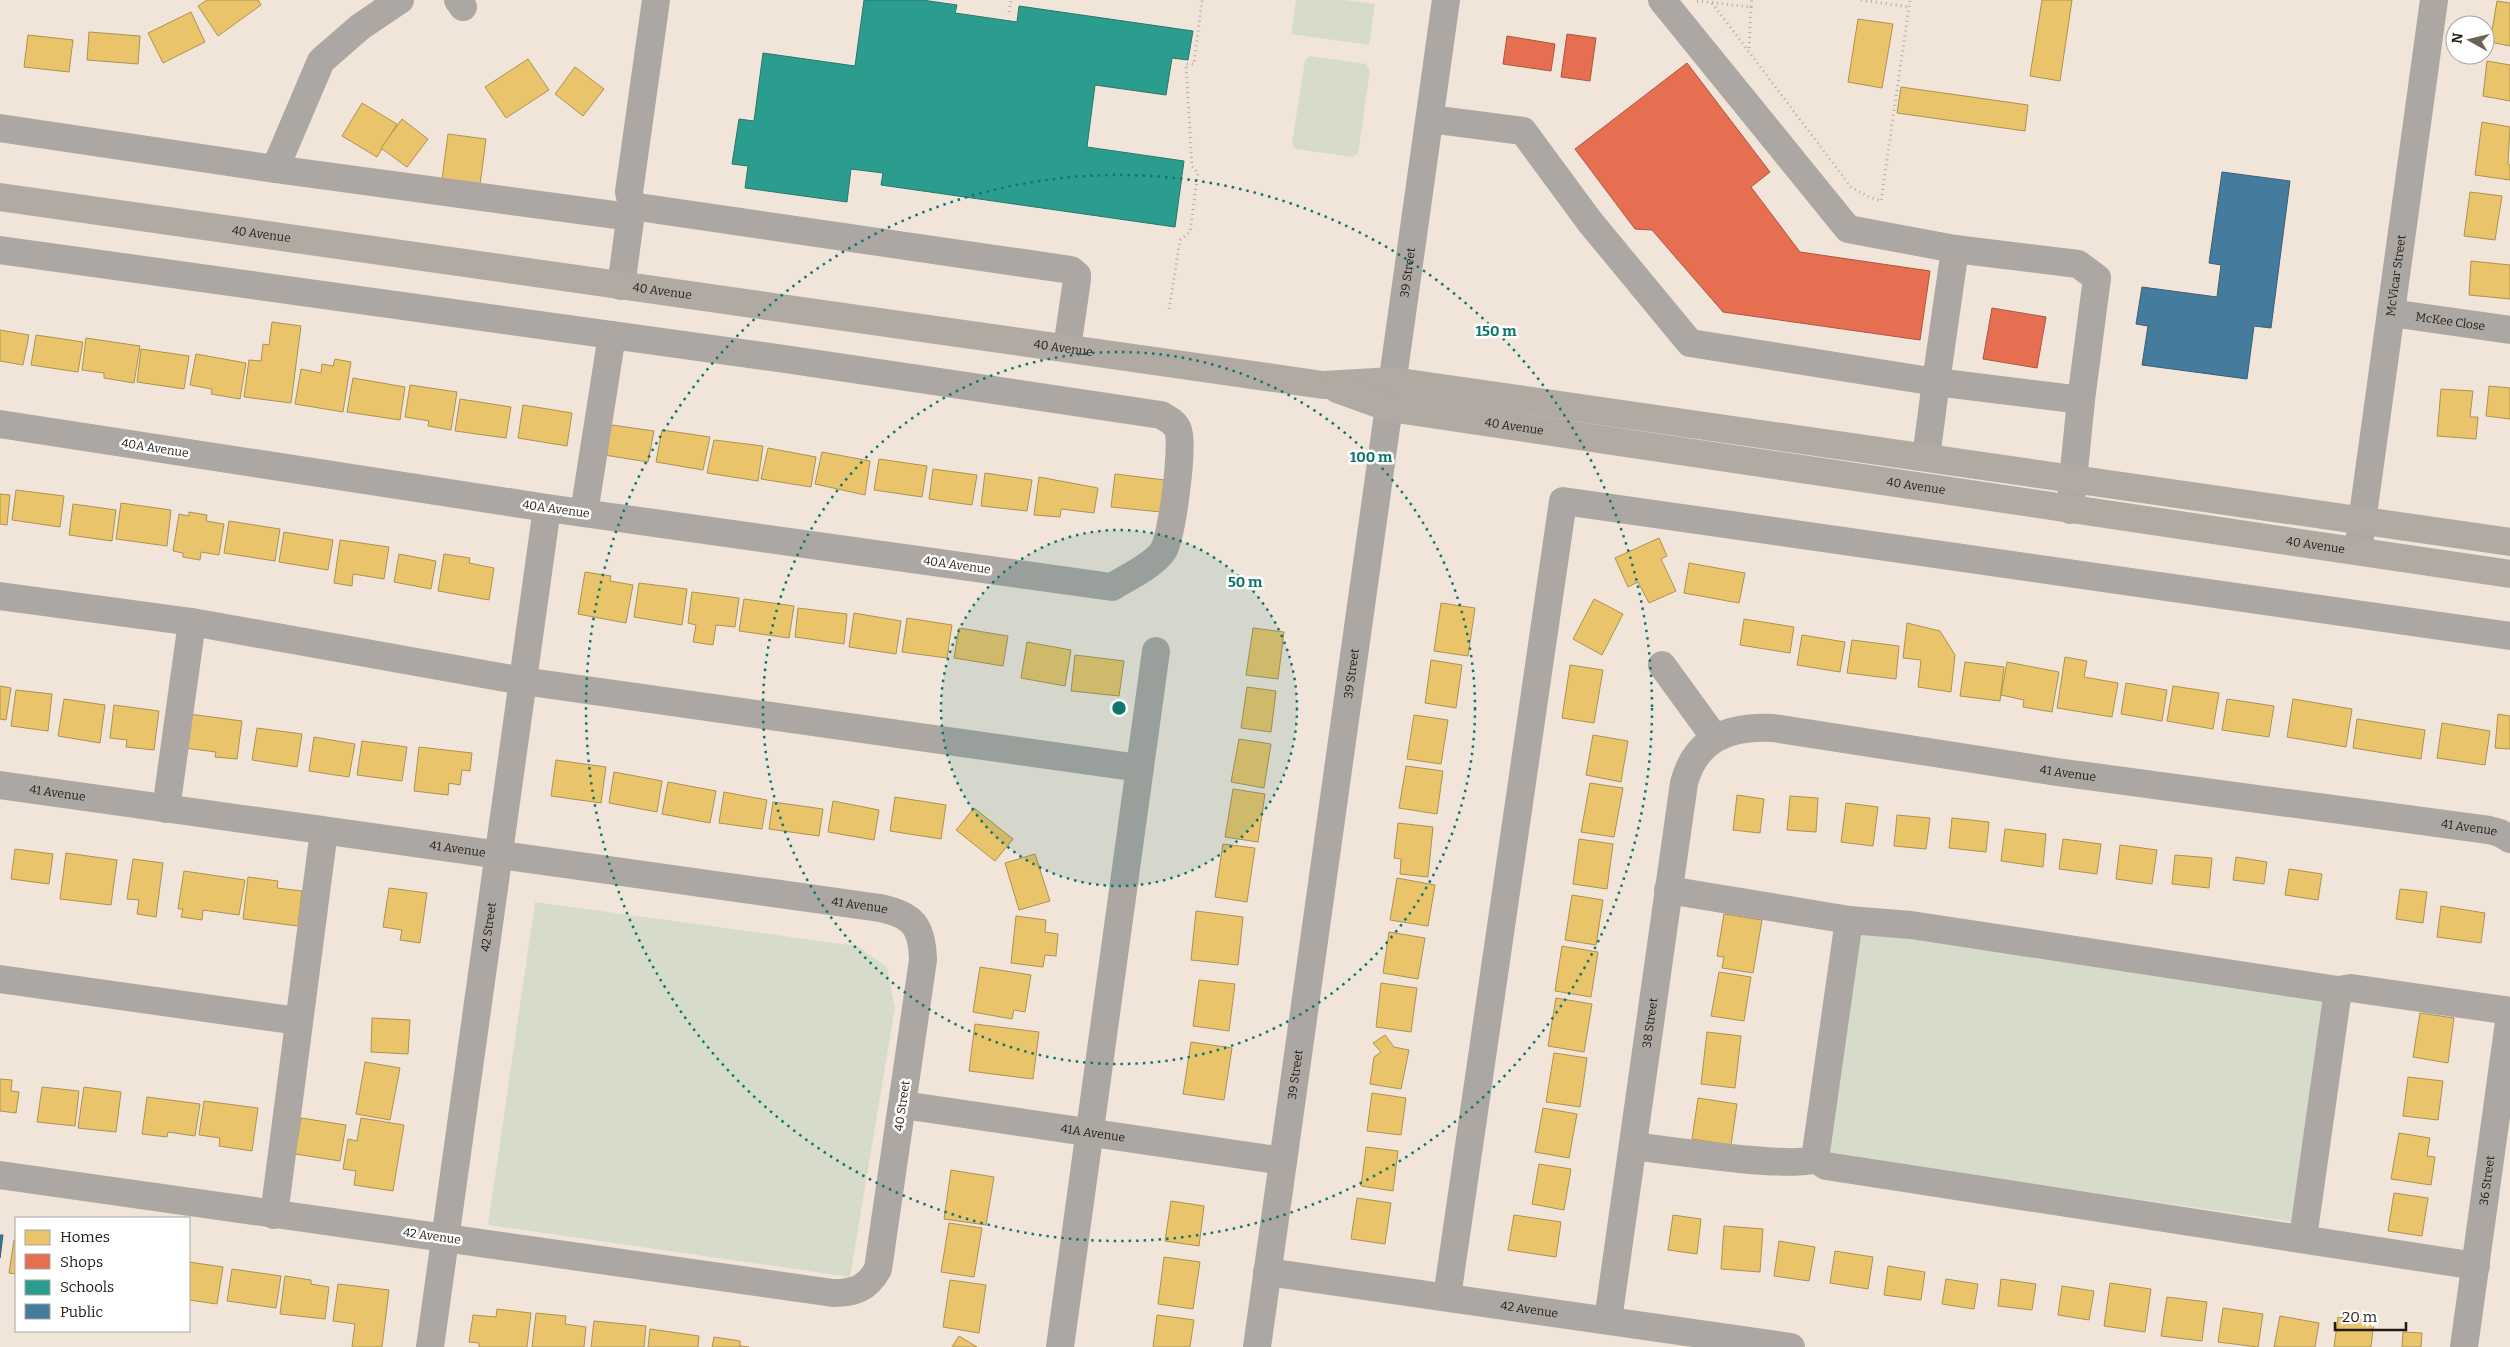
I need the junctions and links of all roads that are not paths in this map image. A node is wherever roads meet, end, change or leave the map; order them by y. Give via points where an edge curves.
1 (400, 0) edge
2 (656, 0) edge
3 (1446, 0) edge
4 (1662, 0) edge
5 (2434, 0) edge
6 (1430, 119) junction
7 (0, 128) edge
8 (275, 169) junction
9 (0, 197) edge
10 (632, 214) junction
11 (1955, 249) junction
12 (0, 250) edge
13 (621, 286) junction
14 (2391, 313) junction
15 (2510, 330) edge
16 (612, 335) junction
17 (1067, 348) junction
18 (1393, 381) junction
19 (1936, 382) junction
20 (1323, 384) junction
21 (2081, 400) junction
22 (1390, 408) junction
23 (0, 424) edge
24 (1926, 457) junction
25 (2075, 479) junction
26 (547, 508) junction
27 (2070, 510) junction
28 (584, 513) junction
29 (2362, 520) junction
30 (2510, 542) edge
31 (2358, 552) junction
32 (2510, 574) edge
33 (0, 596) edge
34 (192, 622) junction
35 (2510, 636) edge
36 (1156, 651) dead end
37 (1662, 665) dead end
38 (524, 682) junction
39 (1715, 738) junction
40 (1139, 768) junction
41 (0, 785) edge
42 (166, 809) junction
43 (324, 831) junction
44 (2510, 839) edge
45 (498, 856) junction
46 (1668, 890) junction
47 (1849, 920) junction
48 (912, 922) joint
49 (0, 979) edge
50 (2338, 990) junction
51 (2510, 1011) edge
52 (2510, 1015) edge
53 (298, 1021) junction
54 (902, 1105) junction
55 (1089, 1132) junction
56 (1633, 1146) junction
57 (1815, 1159) junction
58 (1283, 1161) junction
59 (0, 1175) edge
60 (274, 1215) junction
61 (445, 1238) junction
62 (2303, 1238) junction
63 (2476, 1266) junction
64 (1267, 1272) junction
65 (863, 1287) joint
66 (1447, 1297) junction
67 (1608, 1320) junction
68 (430, 1347) edge
69 (1060, 1347) edge
70 (1257, 1347) edge
71 (1791, 1347) edge
72 (2464, 1347) edge

1 - 8 street via 360,27 322,61
2 - 10 street via 629,192
3 - 6 street, 39 Street
4 - 11 street via 1848,228
5 - 14 street, McVicar Street
6 - 18 street, 39 Street
6 - 19 street via 1523,131 1584,215 1690,343
7 - 8 street
8 - 10 street
9 - 13 main road, 40 Avenue
10 - 13 street
10 - 17 street via 645,208 1071,270 1077,275 1077,280
11 - 19 street
11 - 21 street via 2078,264 2097,278
12 - 16 street
13 - 17 main road, 40 Avenue
14 - 15 street, McKee Close
14 - 29 street, McVicar Street
16 - 28 street
16 - 28 street, 40A Avenue via 1161,415 1178,429 1181,446 1168,539 1156,559 1112,586
17 - 20 main road, 40 Avenue
18 - 20 main road, 40 Avenue
18 - 22 street, 39 Street
18 - 24 main road, 40 Avenue
19 - 21 street
19 - 24 street
20 - 22 main road, 40 Avenue
21 - 25 street
22 - 27 main road, 40 Avenue
22 - 58 street, 39 Street
23 - 26 street, 40A Avenue
24 - 25 main road, 40 Avenue
25 - 27 street
25 - 29 main road, 40 Avenue
26 - 28 street, 40A Avenue
26 - 38 street, 42 Street
27 - 31 main road, 40 Avenue
29 - 30 main road, 40 Avenue
29 - 31 street, McVicar Street
31 - 32 main road, 40 Avenue
33 - 34 street
34 - 38 street
34 - 42 street
35 - 66 street via 1563,501
36 - 40 street
37 - 39 street
38 - 40 street
38 - 45 street, 42 Street
39 - 44 street, 41 Avenue via 1745,728 1773,728 2057,772 2489,830
39 - 46 street, 38 Street via 1697,753 1688,768
40 - 55 street
41 - 42 street, 41 Avenue
42 - 43 street, 41 Avenue
43 - 45 street, 41 Avenue
43 - 53 street
45 - 48 street, 41 Avenue via 880,908 904,914
45 - 61 street, 42 Street
46 - 47 street
46 - 56 street, 38 Street
47 - 50 street via 1911,925
47 - 57 street
48 - 54 street, 40 Street via 923,945 923,960
49 - 53 street
50 - 51 street via 2351,988
50 - 62 street
52 - 63 street, 36 Street
53 - 60 street
54 - 55 street, 41A Avenue
54 - 65 street, 40 Street via 878,1269
55 - 58 street, 41A Avenue
55 - 69 street
56 - 57 street via 1773,1161 1808,1162
56 - 67 street, 38 Street
57 - 62 street via 1826,1166
58 - 64 street, 39 Street
59 - 60 street, 42 Avenue
60 - 61 street, 42 Avenue
61 - 65 street, 42 Avenue via 833,1293 848,1293
61 - 68 street, 42 Street
62 - 63 street
63 - 72 street, 36 Street
64 - 66 street, 42 Avenue
64 - 70 street, 39 Street
66 - 67 street, 42 Avenue
67 - 71 street, 42 Avenue

